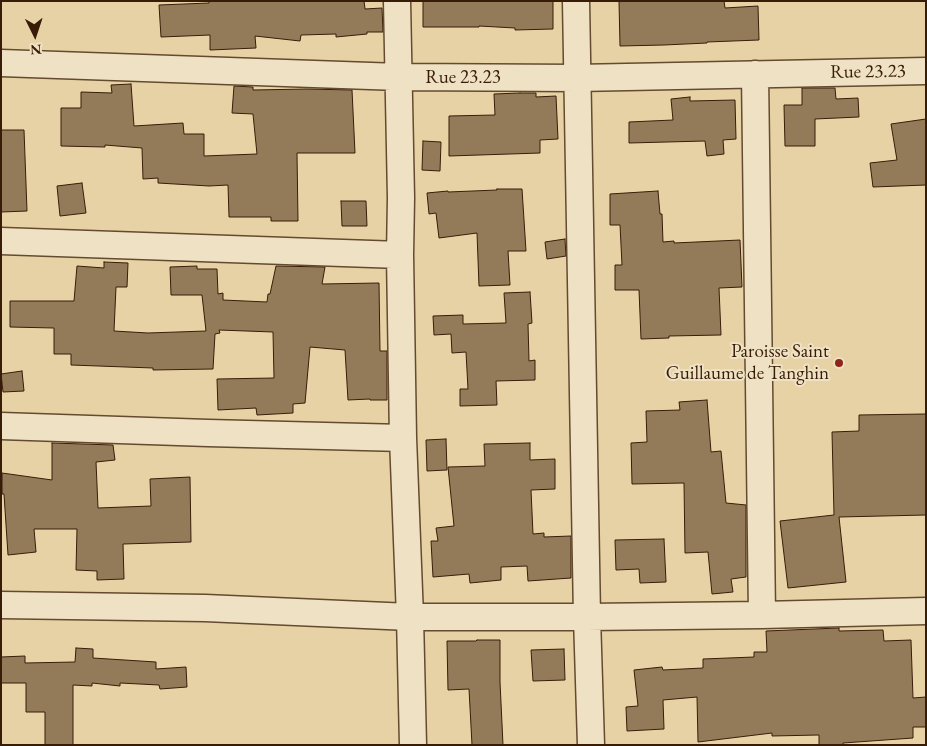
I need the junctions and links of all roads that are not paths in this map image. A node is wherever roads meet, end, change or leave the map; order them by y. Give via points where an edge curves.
1 (397, 1) edge
2 (576, 1) edge
3 (1, 63) edge
4 (926, 71) edge
5 (755, 74) junction
6 (399, 78) junction
7 (577, 78) junction
8 (1, 241) edge
9 (400, 255) junction
10 (1, 426) edge
11 (402, 438) junction
12 (1, 605) edge
13 (926, 611) edge
14 (762, 615) junction
15 (410, 617) junction
16 (587, 617) junction
17 (413, 745) edge
18 (591, 745) edge

1 - 6 street
2 - 7 street
3 - 6 street, Rue 23.23
4 - 5 street, Rue 23.23
5 - 7 street, Rue 23.23
5 - 14 street
6 - 7 street, Rue 23.23
6 - 9 street
7 - 16 street
8 - 9 street
9 - 11 street
10 - 11 street
11 - 15 street
12 - 15 street via 204,608
13 - 14 street
14 - 16 street
15 - 16 street
15 - 17 street
16 - 18 street

